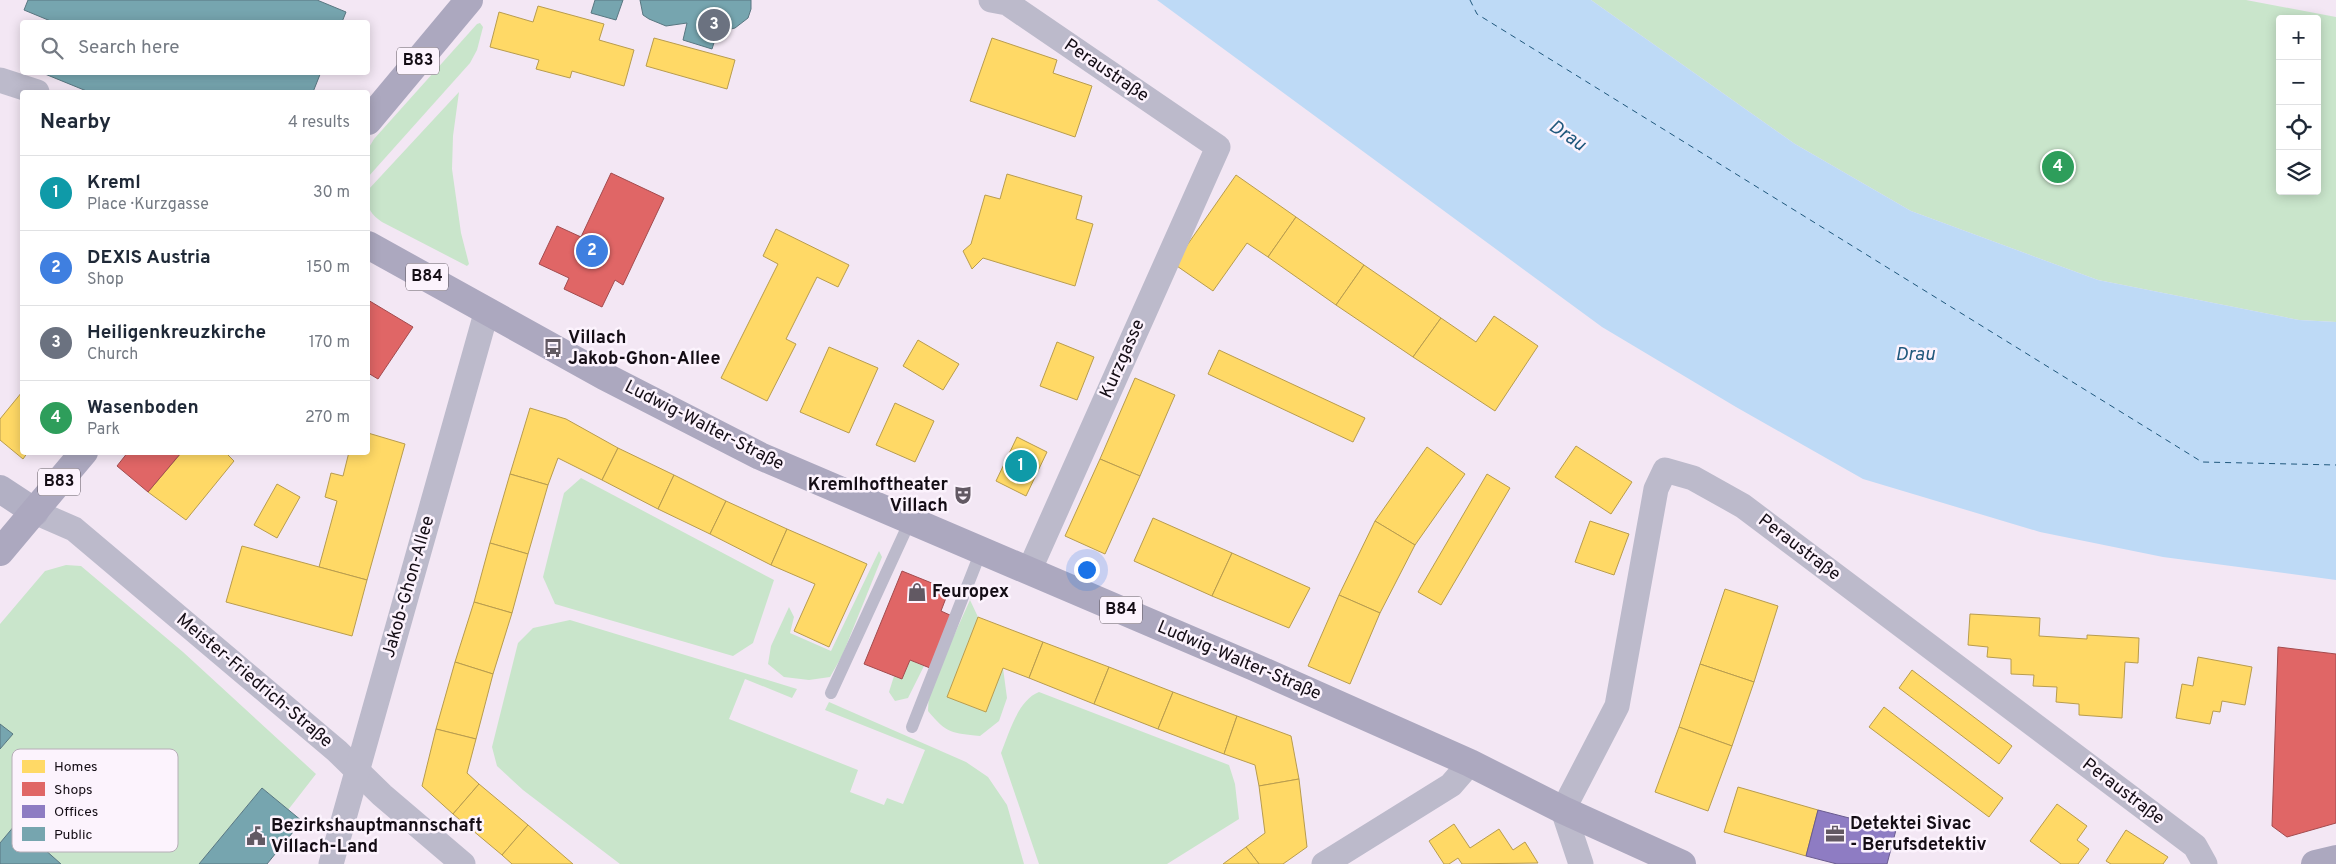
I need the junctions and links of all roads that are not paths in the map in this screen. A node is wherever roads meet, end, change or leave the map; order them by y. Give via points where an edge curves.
1 (469, 0) edge
2 (991, 0) edge
3 (0, 80) edge
4 (32, 90) edge
5 (370, 119) edge
6 (1218, 148) joint
7 (370, 246) edge
8 (487, 310) junction
9 (82, 455) edge
10 (0, 489) edge
11 (35, 512) junction
12 (910, 522) junction
13 (981, 550) junction
14 (0, 552) edge
15 (1029, 571) junction
16 (831, 693) dead end
17 (912, 727) dead end
18 (1470, 763) junction
19 (358, 770) junction
20 (1563, 810) junction
21 (2336, 859) edge
22 (331, 864) edge
23 (463, 864) edge
24 (1324, 864) edge
25 (1580, 864) edge
26 (1682, 864) edge
27 (2205, 864) edge
28 (2315, 864) edge

1 - 5 main road, B83
2 - 6 street, Peraustraße via 1007,4
3 - 4 street
6 - 15 street, Kurzgasse
7 - 8 main road, Ludwig-Walter-Straße / B84
8 - 12 main road, Ludwig-Walter-Straße / B84 via 604,376 760,456
8 - 19 street, Jakob-Ghon-Allee
9 - 11 main road, B83
10 - 11 main road
11 - 14 main road, B83
11 - 19 street, Meister-Friedrich-Straße via 74,529
12 - 13 main road, Ludwig-Walter-Straße / B84
12 - 16 lane
13 - 15 main road, Ludwig-Walter-Straße / B84
13 - 17 lane
15 - 18 main road, Ludwig-Walter-Straße / B84
18 - 20 main road, Ludwig-Walter-Straße / B84
18 - 24 street via 1451,785
19 - 22 street, Jakob-Ghon-Allee
19 - 23 street, Meister-Friedrich-Straße via 382,795
20 - 25 street
20 - 26 main road, Ludwig-Walter-Straße / B84
20 - 27 street, Peraustraße via 1617,706 1656,489 1665,470 1693,478 1743,506 2195,846
21 - 28 main road

